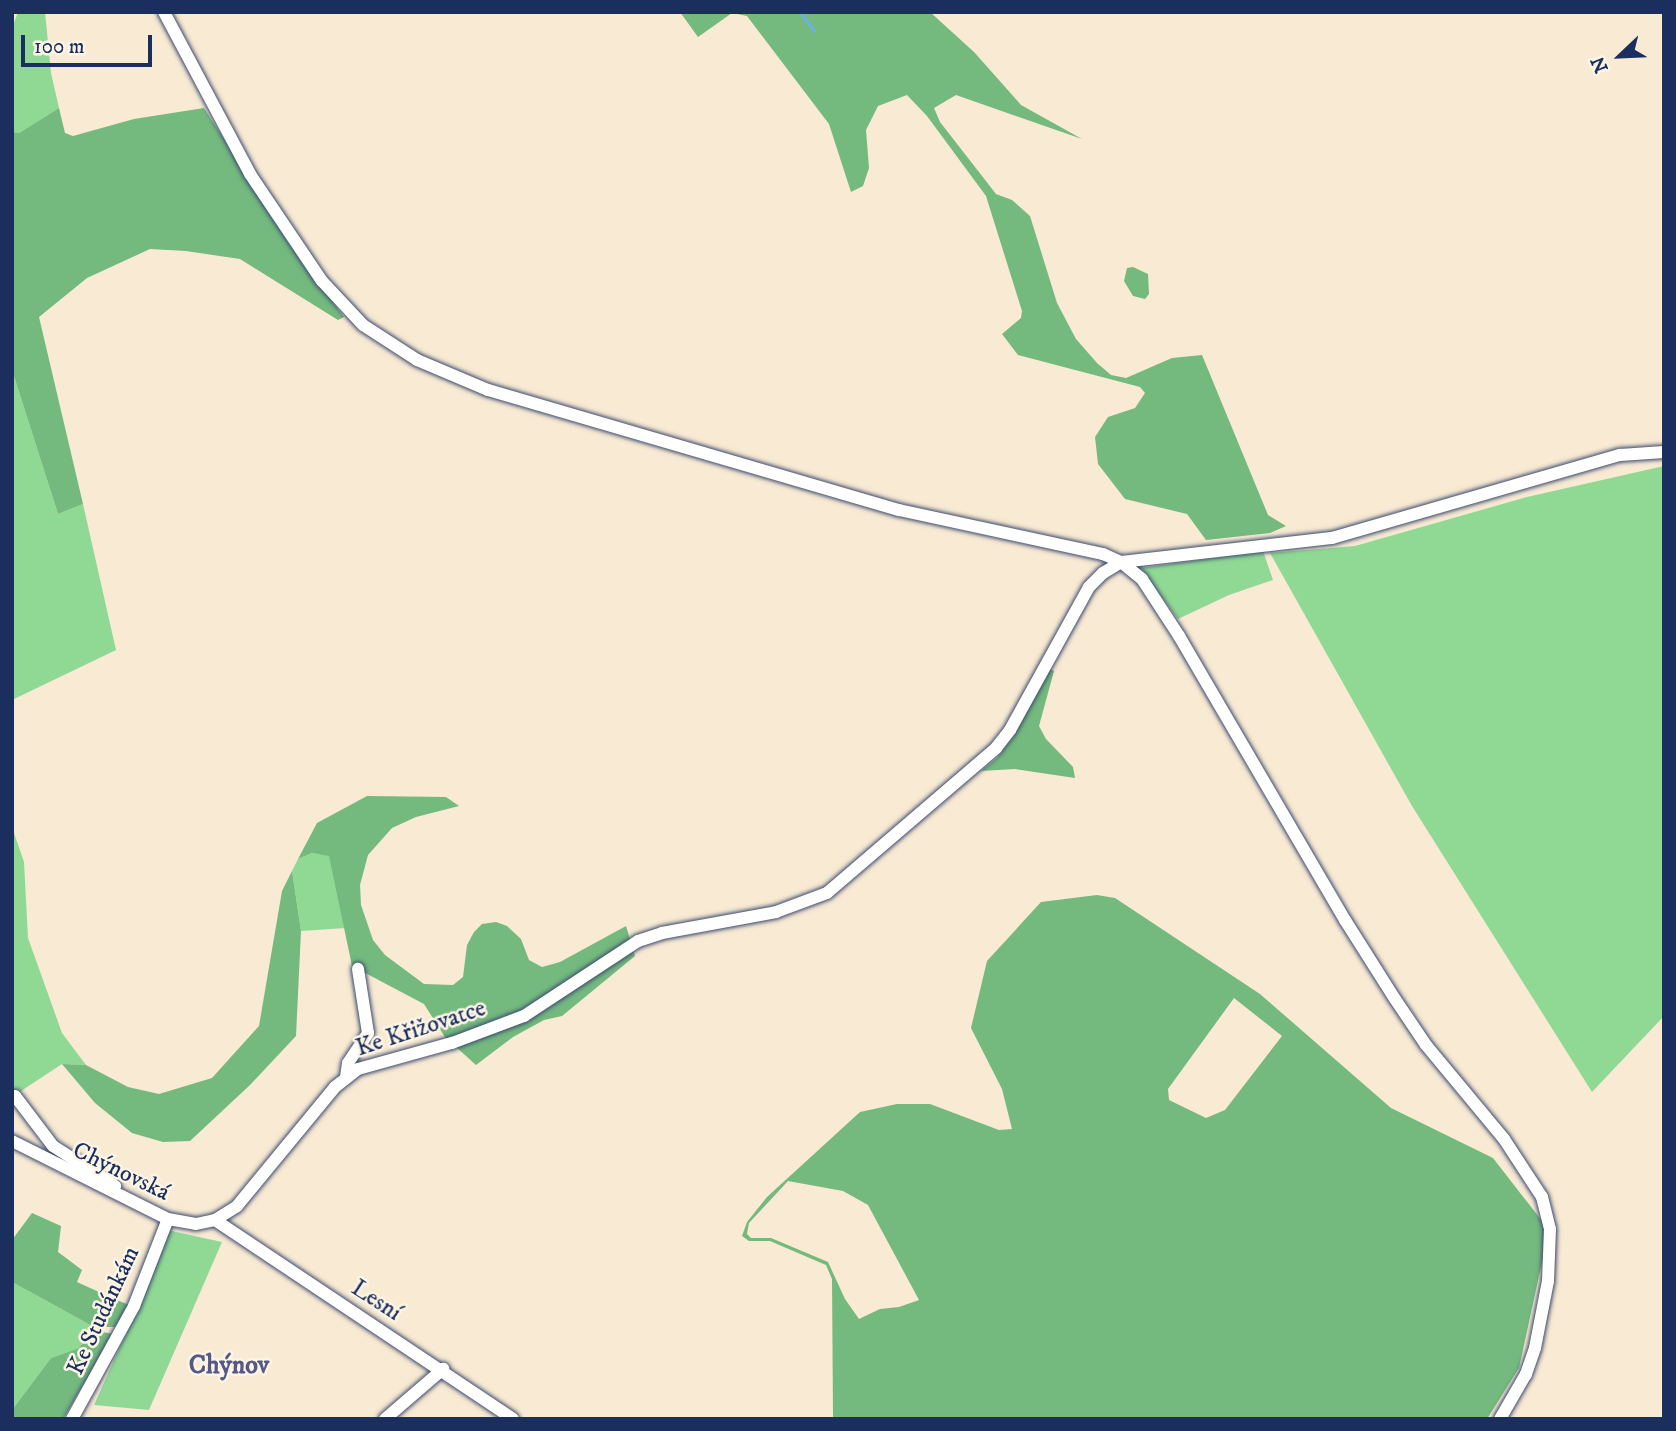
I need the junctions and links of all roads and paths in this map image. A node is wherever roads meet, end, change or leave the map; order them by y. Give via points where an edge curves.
1 (164, 12) edge
2 (1664, 452) edge
3 (1121, 562) junction
4 (358, 969) dead end
5 (346, 1077) junction
6 (15, 1096) dead end
7 (12, 1141) edge
8 (116, 1193) junction
9 (169, 1219) junction
10 (215, 1220) junction
11 (443, 1369) junction
12 (72, 1419) edge
13 (385, 1419) edge
14 (513, 1419) edge
15 (1500, 1419) edge

1 - 3 street via 250,174 322,281 363,326 417,360 488,390 899,510 1095,551
2 - 3 street via 1620,455 1332,538
3 - 5 street, Ke Křižovatce via 1089,587 996,748 827,893 776,912 638,941 524,1016 452,1043 366,1065
3 - 15 street via 1142,579 1179,636 1402,1011 1504,1139 1542,1197 1550,1229 1548,1281 1530,1361
4 - 5 street via 368,1033 348,1063
5 - 10 street, Ke Křižovatce via 242,1200
6 - 8 street via 43,1138 114,1184
7 - 8 street, Chýnovská
8 - 9 street, Chýnovská
9 - 10 street, Chýnovská via 196,1224
9 - 12 street, Ke Studánkám via 134,1306
10 - 11 street, Lesní
11 - 13 street
11 - 14 street, Lesní

